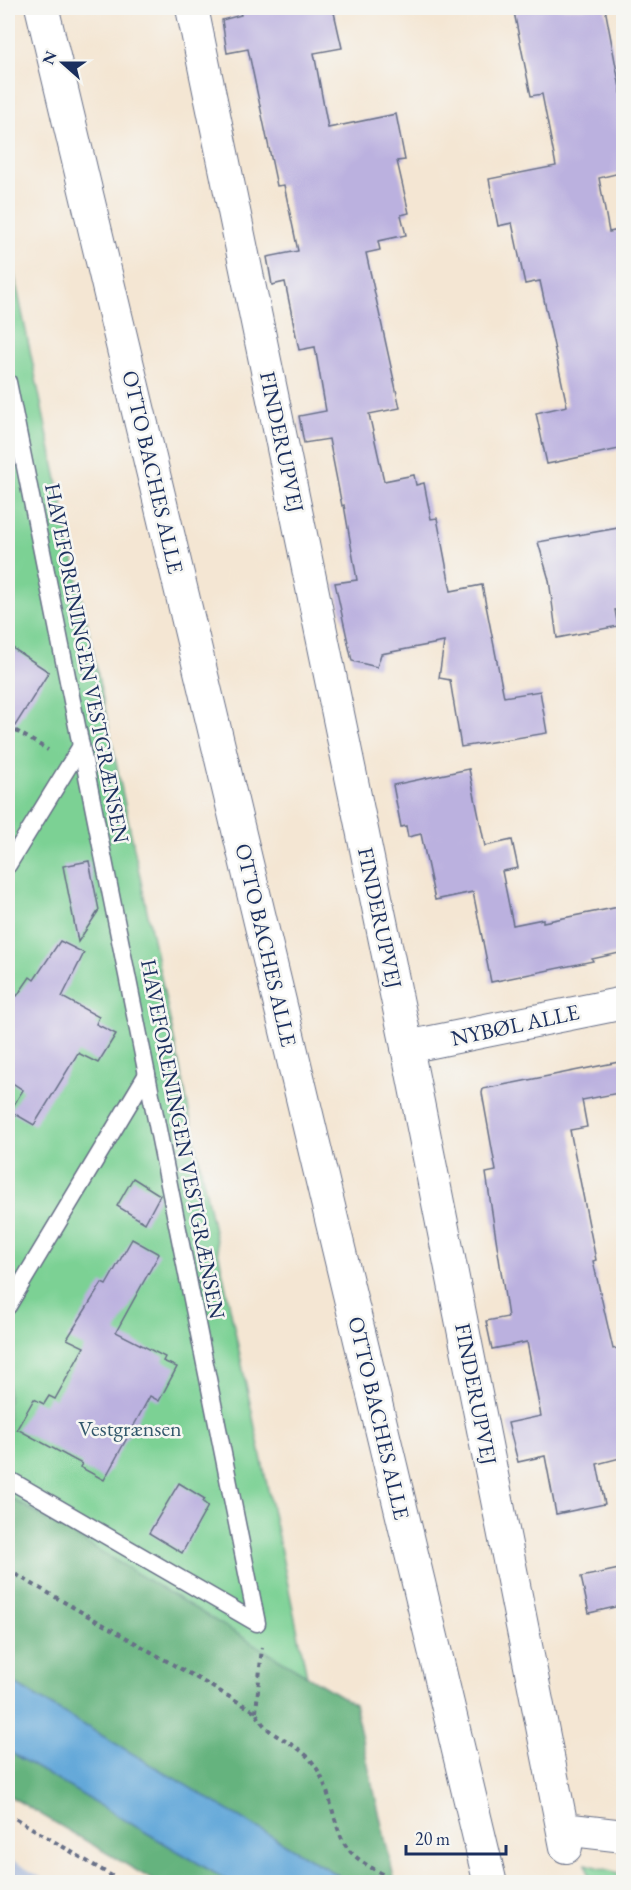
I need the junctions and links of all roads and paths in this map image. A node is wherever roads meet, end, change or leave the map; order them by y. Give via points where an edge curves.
1 (42, 8) edge
2 (192, 8) edge
3 (8, 382) edge
4 (9, 403) edge
5 (8, 726) edge
6 (81, 746) junction
7 (70, 763) junction
8 (8, 866) edge
9 (624, 1003) edge
10 (407, 1047) junction
11 (147, 1074) junction
12 (8, 1306) edge
13 (8, 1479) edge
14 (8, 1570) edge
15 (257, 1623) junction
16 (256, 1712) junction
17 (8, 1815) edge
18 (624, 1836) edge
19 (122, 1882) edge
20 (398, 1882) edge
21 (490, 1882) edge

1 - 21 street, OTTO BACHES ALLE
2 - 10 street, FINDERUPVEJ
3 - 4 lane, HAVEFORENINGEN VESTGRÆNSEN
4 - 6 lane, HAVEFORENINGEN VESTGRÆNSEN
5 - 7 path
6 - 7 lane
6 - 11 lane, HAVEFORENINGEN VESTGRÆNSEN
7 - 8 lane
9 - 10 street, NYBØL ALLE
10 - 18 street, FINDERUPVEJ via 564,1838
11 - 12 lane
11 - 15 lane, HAVEFORENINGEN VESTGRÆNSEN
13 - 15 lane
14 - 16 path
15 - 16 path via 262,1650
16 - 20 path via 270,1732 307,1756 333,1806 344,1842 356,1856
17 - 19 path

